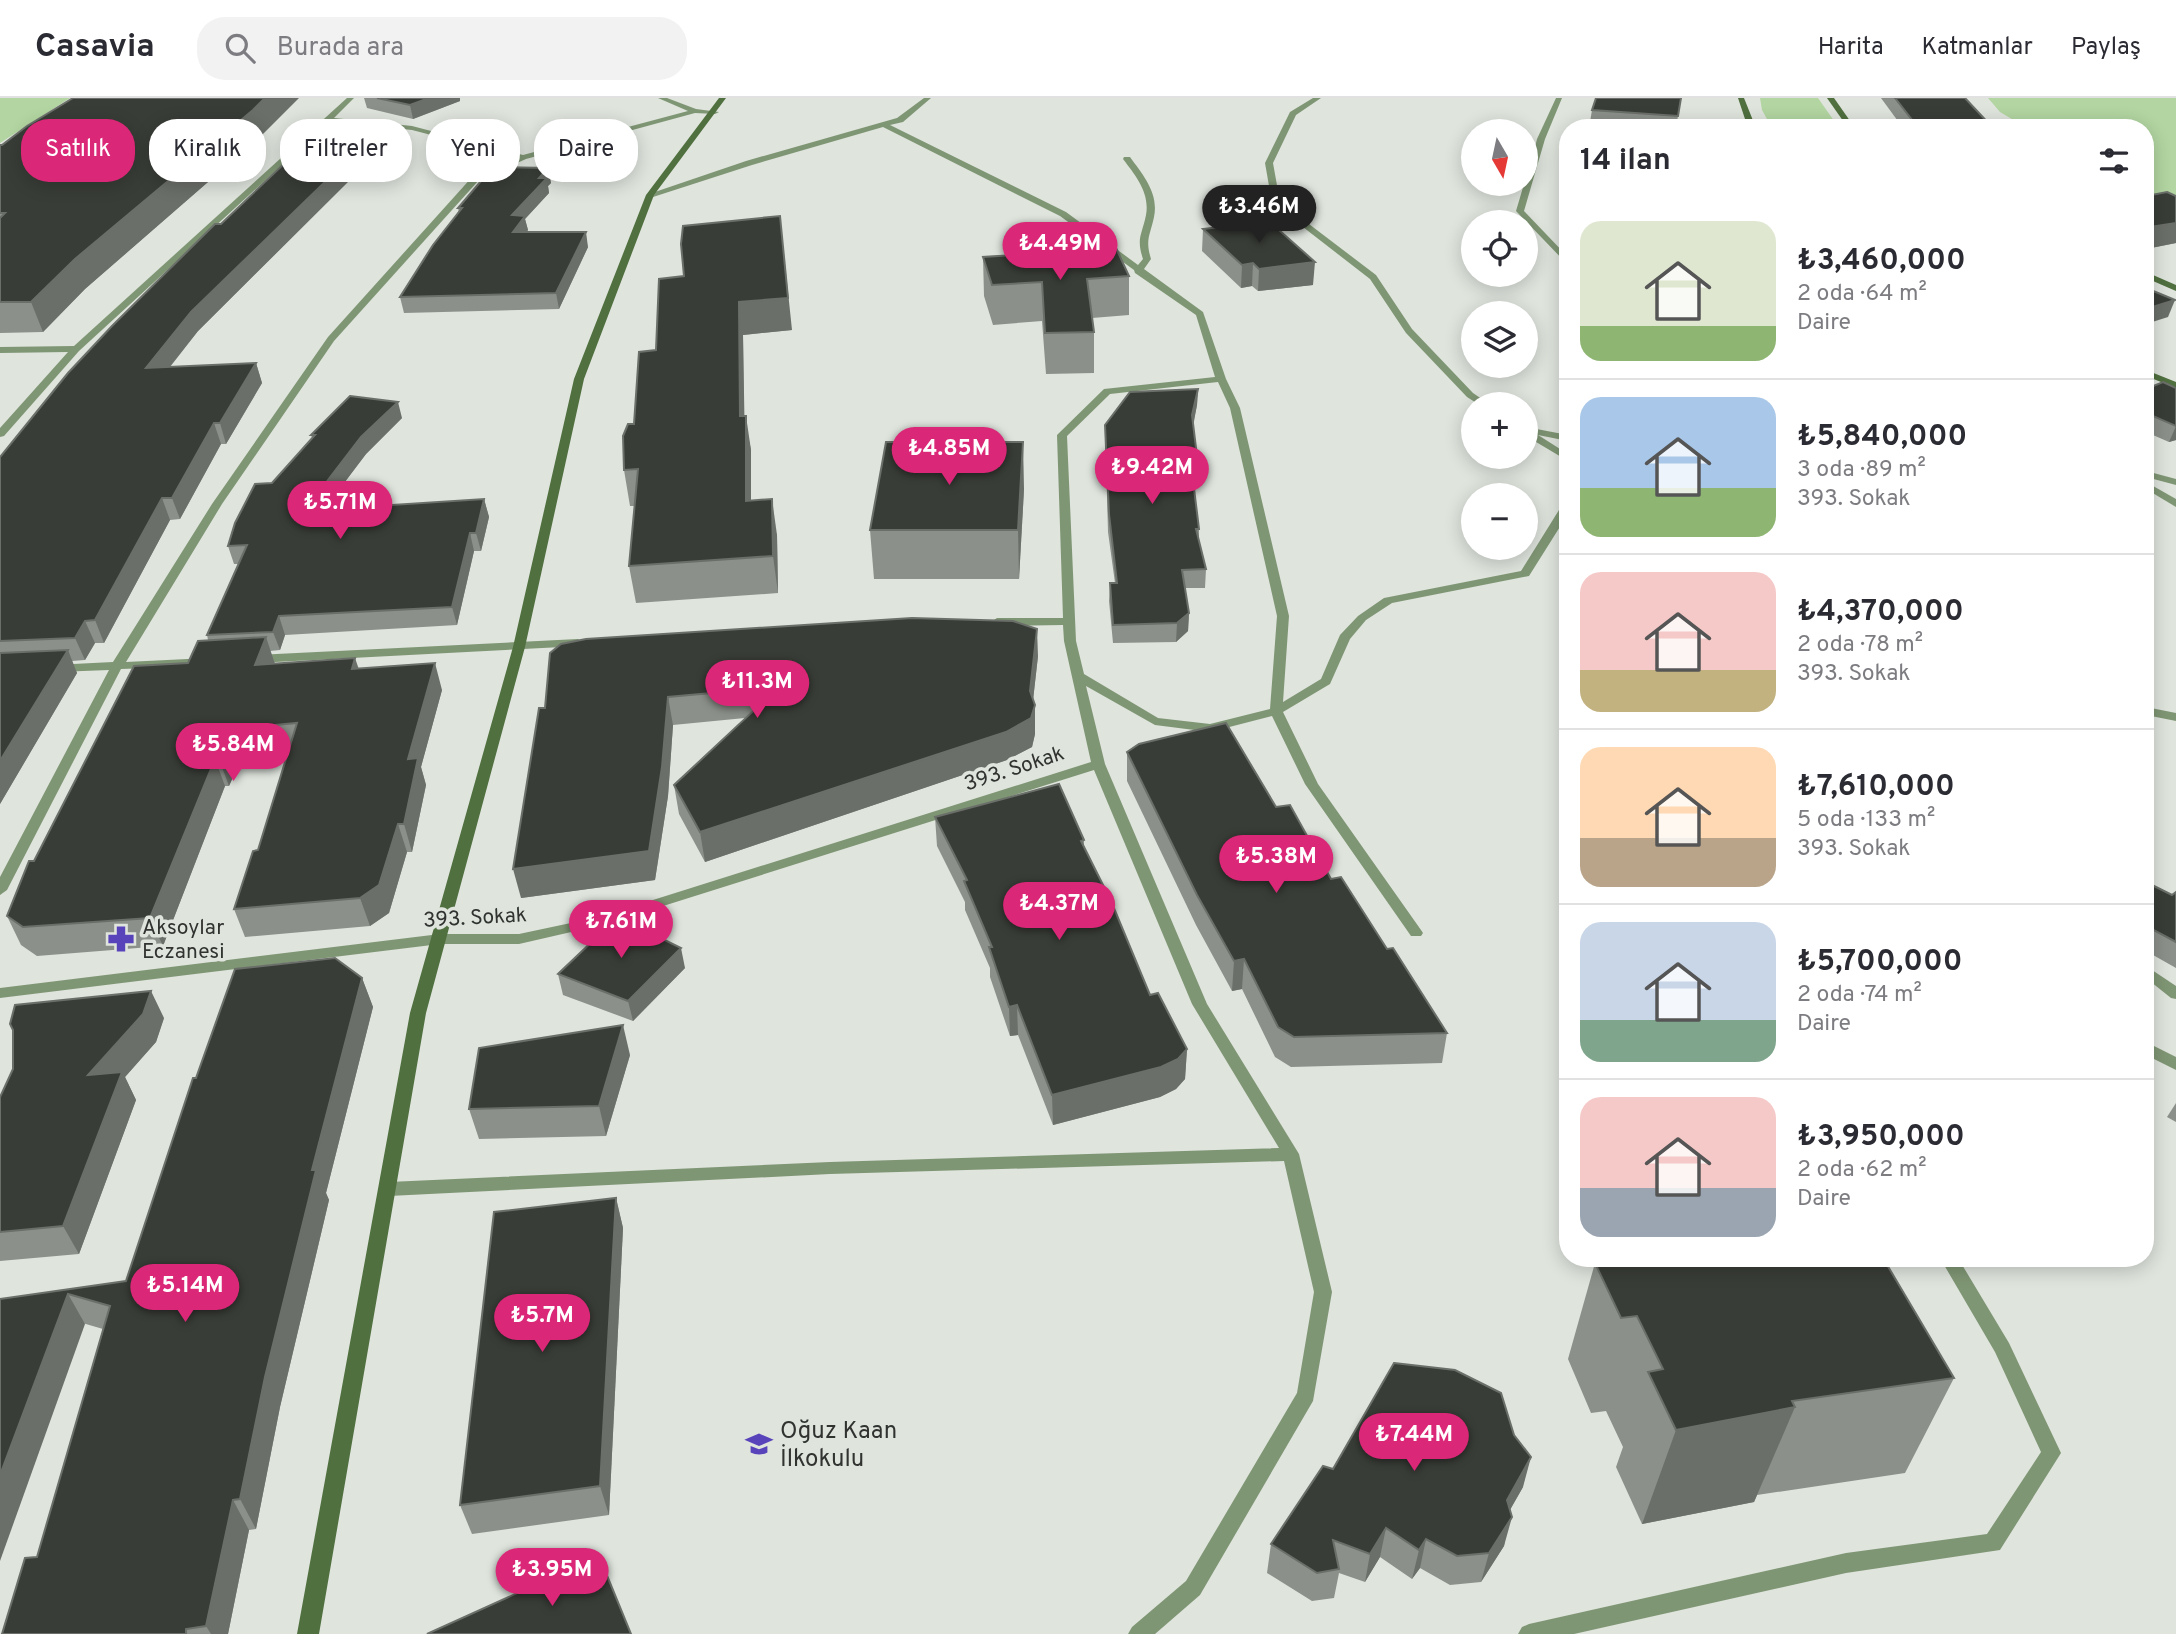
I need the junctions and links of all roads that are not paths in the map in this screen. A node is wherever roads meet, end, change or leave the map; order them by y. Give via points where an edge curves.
1 (351, 98) edge
2 (661, 98) edge
3 (723, 98) edge
4 (928, 98) edge
5 (1318, 98) edge
6 (1559, 98) edge
7 (1741, 98) edge
8 (1830, 98) edge
9 (695, 111) junction
10 (715, 111) junction
11 (327, 119) edge
12 (1749, 119) edge
13 (1845, 119) edge
14 (884, 125) junction
15 (412, 128) edge
16 (523, 156) junction
17 (1127, 159) dead end
18 (280, 162) edge
19 (650, 195) junction
20 (1559, 252) edge
21 (1138, 271) junction
22 (2154, 278) edge
23 (2176, 288) edge
24 (76, 349) junction
25 (0, 350) edge
26 (2154, 376) edge
27 (1221, 379) junction
28 (2176, 385) edge
29 (1466, 392) edge
30 (1538, 432) edge
31 (0, 434) edge
32 (1559, 436) edge
33 (1538, 438) edge
34 (1559, 452) edge
35 (2154, 476) edge
36 (2176, 482) edge
37 (2154, 490) edge
38 (2176, 504) edge
39 (1559, 519) edge
40 (1069, 621) junction
41 (985, 622) edge
42 (588, 642) edge
43 (519, 647) junction
44 (242, 660) edge
45 (228, 661) edge
46 (117, 666) junction
47 (39, 669) edge
48 (1077, 675) junction
49 (1276, 711) junction
50 (2154, 713) edge
51 (2176, 717) edge
52 (1098, 764) junction
53 (0, 890) edge
54 (1416, 933) dead end
55 (440, 939) junction
56 (2154, 977) edge
57 (0, 993) edge
58 (2176, 994) edge
59 (2154, 1052) edge
60 (2176, 1064) edge
61 (1291, 1154) junction
62 (389, 1189) junction
63 (1954, 1267) edge
64 (308, 1634) edge
65 (1139, 1634) edge
66 (1529, 1634) edge

1 - 11 street
2 - 9 street
3 - 10 street
4 - 14 street via 900,120
5 - 29 street via 1293,114 1269,163 1276,203 1373,276 1409,331
6 - 20 street via 1541,139 1520,211
7 - 12 street
8 - 13 street
9 - 10 street
9 - 16 street
10 - 19 street
14 - 19 street
14 - 21 street via 1063,214
15 - 16 street
16 - 46 street via 476,178 331,340 217,504
17 - 21 street via 1146,183 1150,202 1150,216 1142,232 1147,259
18 - 24 street
19 - 43 street via 579,379
21 - 27 street via 1200,314
22 - 23 street
24 - 25 street
24 - 31 street
26 - 28 street
27 - 40 street via 1107,391 1062,435
27 - 49 street via 1235,408 1283,616
30 - 32 street
33 - 34 street
35 - 36 street
37 - 38 street
39 - 49 street via 1525,574 1388,600 1343,638 1326,681
40 - 41 street
40 - 48 street
42 - 43 street
43 - 44 street
43 - 55 street
45 - 46 street
46 - 47 street
46 - 53 street
48 - 49 street via 1155,721 1210,728
48 - 52 street
49 - 54 street via 1312,784
50 - 51 street
52 - 55 street, 393. Sokak via 601,921 519,939
52 - 61 street via 1200,1004
55 - 57 street, 393. Sokak
55 - 62 street via 418,1013
56 - 58 street
59 - 60 street
61 - 62 street via 830,1168
61 - 65 street via 1323,1292 1306,1395 1192,1588
62 - 64 street
63 - 66 street via 2002,1348 2051,1453 1993,1543 1846,1563

